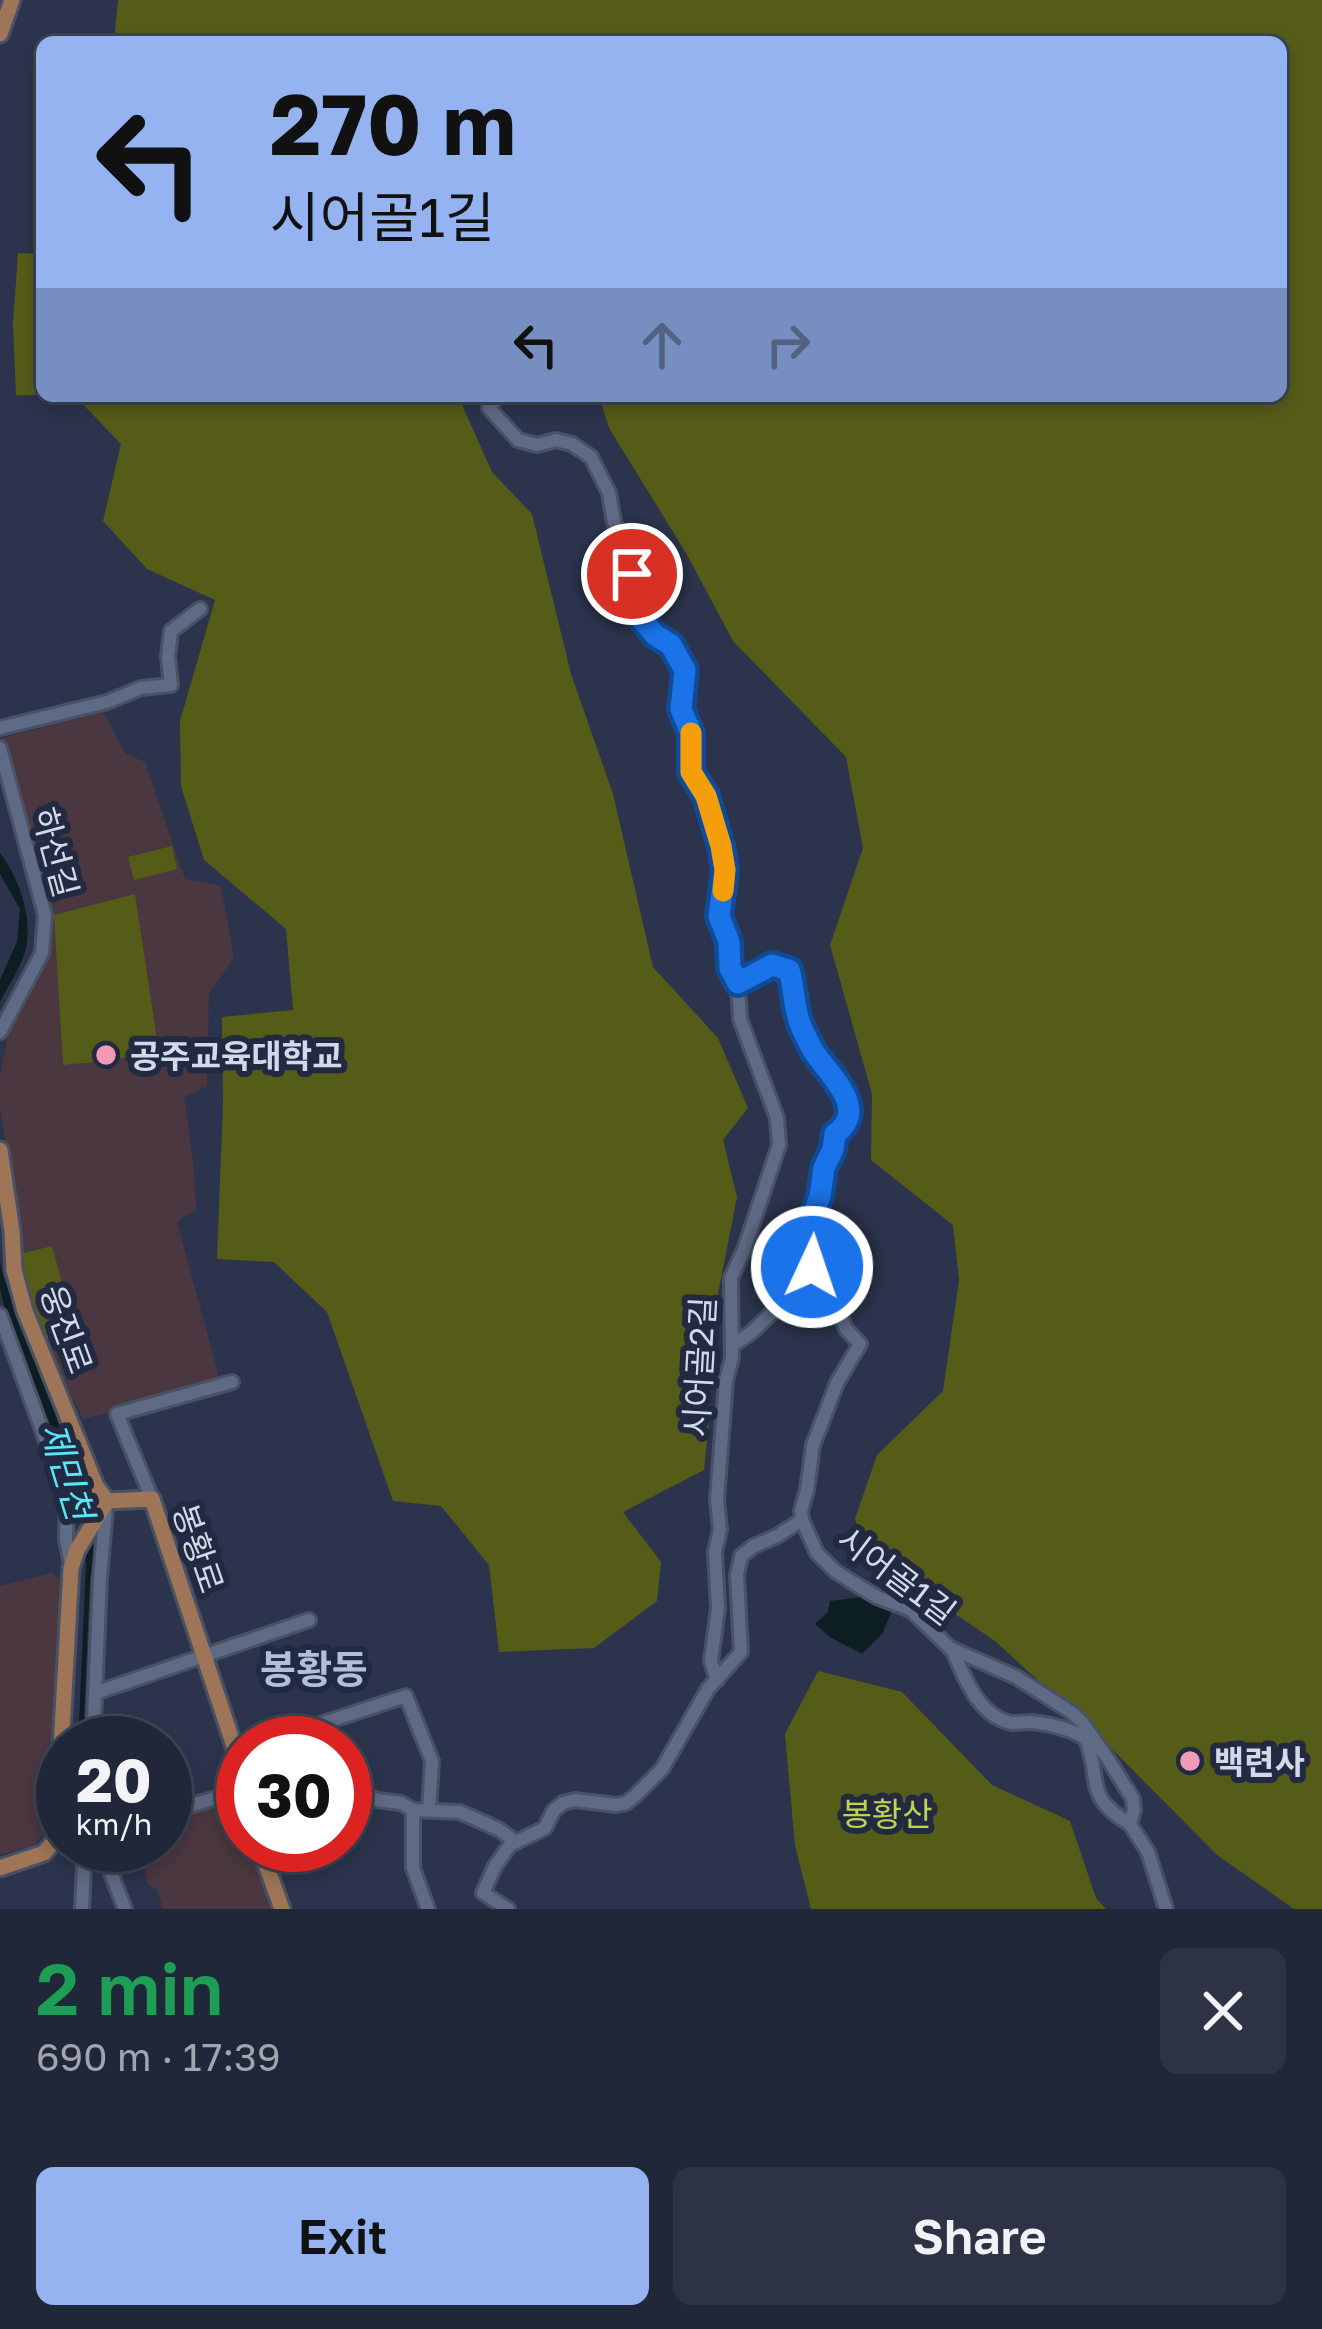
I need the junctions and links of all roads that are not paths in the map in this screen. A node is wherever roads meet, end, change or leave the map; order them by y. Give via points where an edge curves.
1 (12, 0) edge
2 (0, 34) edge
3 (493, 402) edge
4 (200, 609) dead end
5 (0, 728) edge
6 (0, 748) edge
7 (738, 983) junction
8 (0, 1032) edge
9 (0, 1150) edge
10 (818, 1287) junction
11 (0, 1315) edge
12 (732, 1346) junction
13 (232, 1382) dead end
14 (152, 1498) junction
15 (107, 1501) junction
16 (802, 1520) junction
17 (71, 1568) junction
18 (309, 1620) dead end
19 (952, 1649) junction
20 (205, 1658) junction
21 (717, 1680) junction
22 (95, 1694) junction
23 (64, 1716) edge
24 (94, 1716) edge
25 (226, 1716) edge
26 (345, 1716) edge
27 (372, 1798) edge
28 (413, 1810) junction
29 (429, 1810) junction
30 (1130, 1825) junction
31 (516, 1842) junction
32 (36, 1856) edge
33 (0, 1868) edge
34 (84, 1872) edge
35 (111, 1872) edge
36 (269, 1872) edge
37 (82, 1909) edge
38 (125, 1909) edge
39 (282, 1909) edge
40 (428, 1909) edge
41 (508, 1909) edge
42 (1166, 1909) edge

1 - 2 main road
3 - 7 street, 시어골2길 via 489,408 518,440 556,440 591,457 629,558 638,615 684,668 691,772 721,846 719,916
4 - 5 street via 171,631 171,685
6 - 8 street, 하선길 via 50,909 42,953
7 - 10 street, 시어골1길 via 772,965 789,970 804,1033 847,1101 848,1120 835,1134 808,1227
7 - 12 street, 시어골2길 via 740,1019 779,1133 731,1279
9 - 15 main road, 웅진로 via 25,1311
10 - 12 street via 781,1305
10 - 16 street, 시어골1길 via 832,1294 860,1344 814,1445
11 - 17 street via 67,1498
12 - 21 street, 시어골2길 via 717,1500
13 - 14 street via 116,1414
14 - 15 main road, 봉황로
14 - 20 main road, 봉황로
15 - 17 main road
15 - 22 street
16 - 19 street, 시어골1길 via 835,1571 911,1610
16 - 21 street via 741,1556 741,1652
17 - 23 main road
18 - 20 street
19 - 30 street, 시어골1길 via 1016,1677 1082,1722 1132,1799
19 - 30 street via 966,1682 997,1717 1086,1739 1099,1798
20 - 22 street
20 - 25 main road, 봉황로
21 - 31 street via 662,1769 635,1796 616,1805 563,1803 545,1828
22 - 24 street
26 - 29 street via 406,1696 432,1761
27 - 28 street
28 - 29 street
28 - 40 street via 413,1868
29 - 31 street via 460,1812
30 - 42 street, 시어골1길
31 - 41 street via 483,1893
32 - 33 main road
34 - 37 street
35 - 38 street
36 - 39 main road

